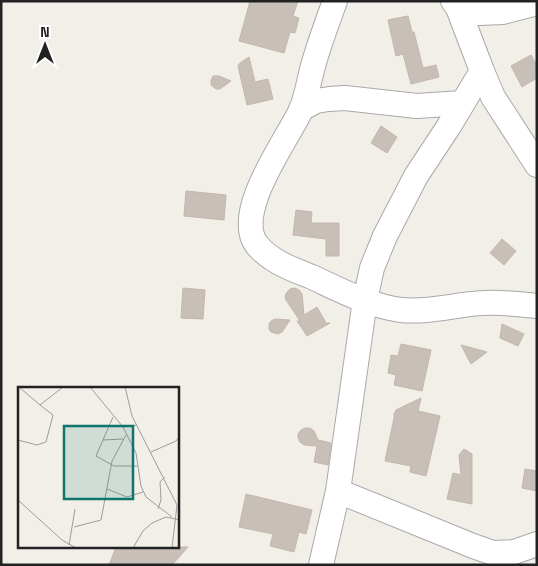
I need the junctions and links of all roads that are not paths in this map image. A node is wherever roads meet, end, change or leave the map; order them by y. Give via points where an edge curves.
1 (335, 1) edge
2 (537, 2) edge
3 (456, 4) edge
4 (482, 71) junction
5 (462, 103) junction
6 (301, 109) junction
7 (537, 165) edge
8 (365, 300) junction
9 (537, 306) edge
10 (338, 491) junction
11 (537, 544) edge
12 (321, 565) edge

1 - 6 street
2 - 3 street via 503,12 479,13
3 - 4 street
4 - 5 street
4 - 7 street via 493,97
5 - 6 street via 417,106 345,98 316,101
5 - 8 street via 416,176 385,236 372,268
6 - 8 street via 256,196 250,221 252,236 276,261
8 - 9 street via 403,310 483,303
8 - 10 street
10 - 11 street via 493,552 514,552
10 - 12 street

